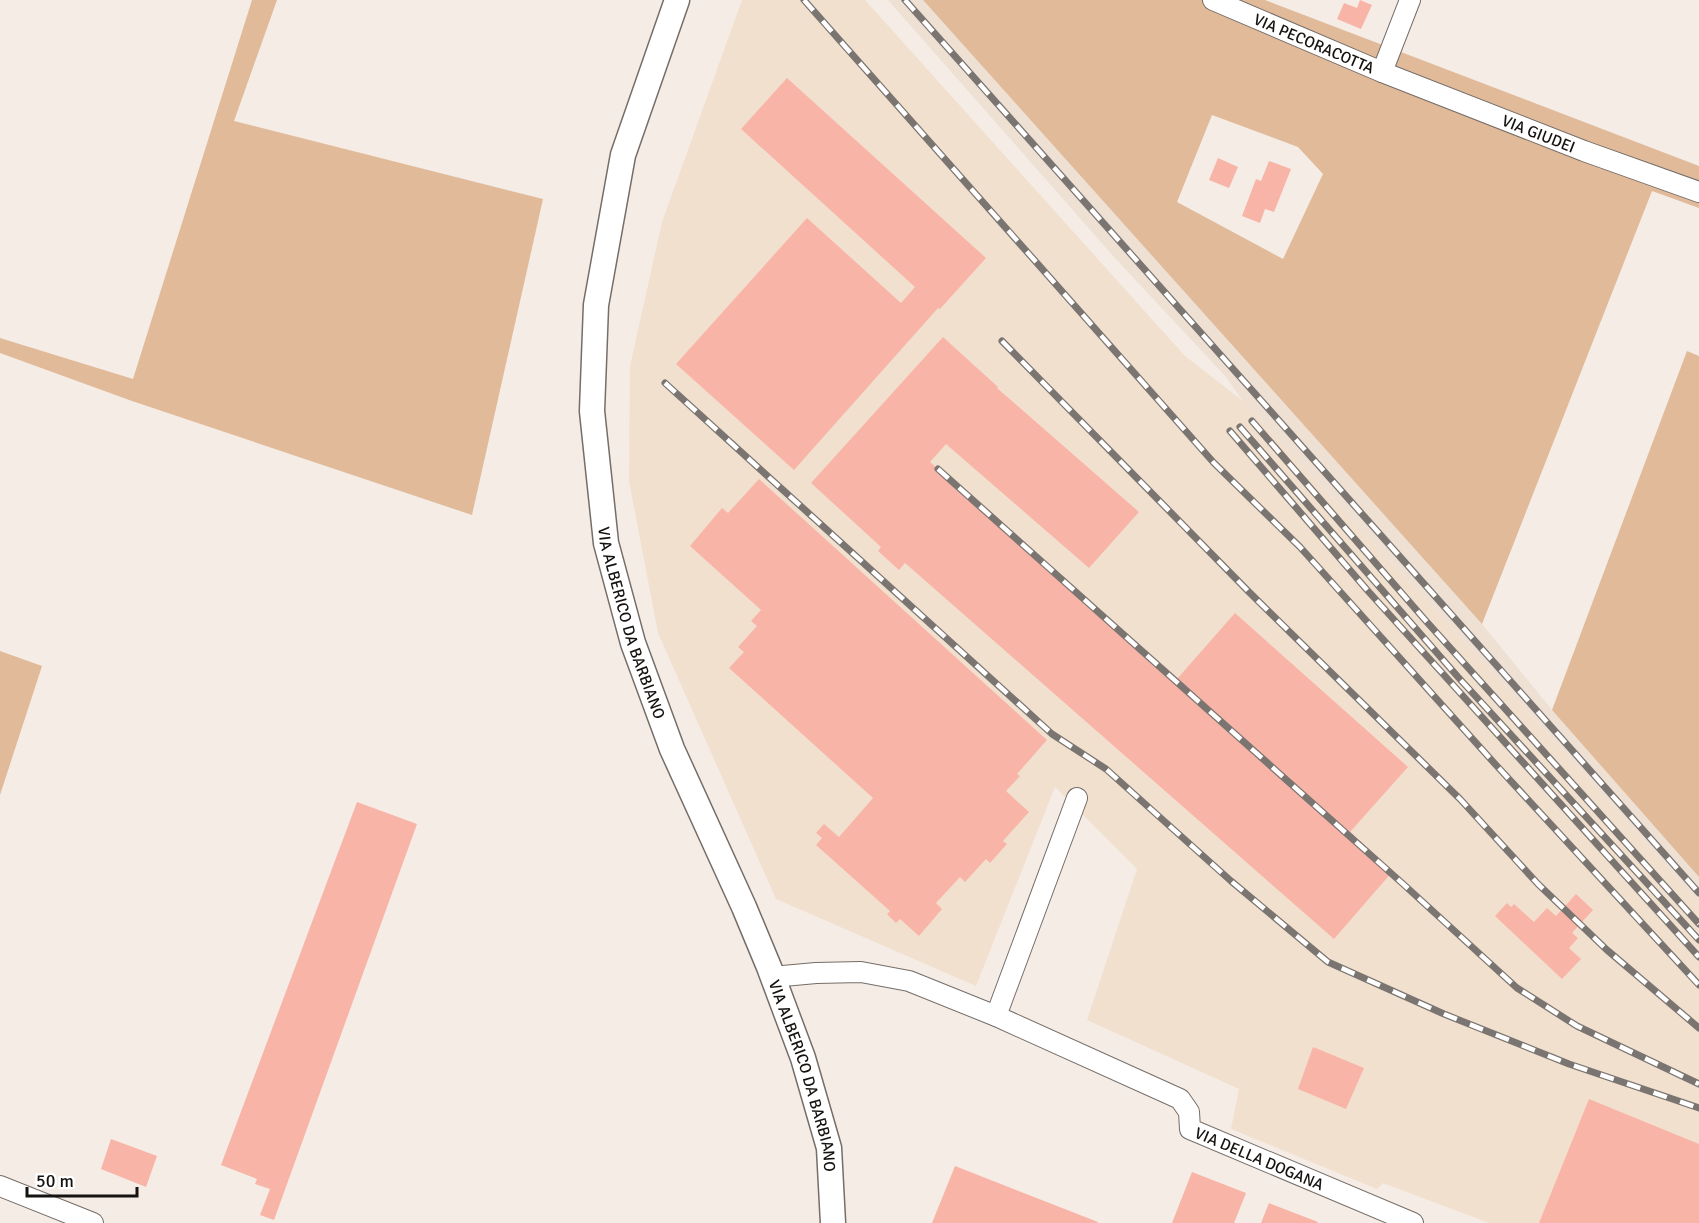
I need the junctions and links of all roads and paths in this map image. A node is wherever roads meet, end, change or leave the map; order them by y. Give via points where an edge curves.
1 (677, 0) edge
2 (1213, 0) edge
3 (1410, 0) edge
4 (1382, 72) junction
5 (1699, 192) edge
6 (1077, 798) dead end
7 (772, 977) junction
8 (996, 1016) junction
9 (0, 1186) edge
10 (93, 1223) edge
11 (833, 1223) edge
12 (1413, 1223) edge

1 - 7 main road, VIA ALBERICO DA BARBIANO via 623,154 597,305 592,411 606,543 633,643 672,748
2 - 4 street, VIA PECORACOTTA
3 - 4 street
4 - 5 street, VIA GIUDEI
6 - 8 street
7 - 8 street, VIA DELLA DOGANA via 861,972 909,981
7 - 11 main road, VIA ALBERICO DA BARBIANO via 803,1058 829,1148
8 - 12 street, VIA DELLA DOGANA via 1180,1099 1189,1112 1190,1129
9 - 10 street

